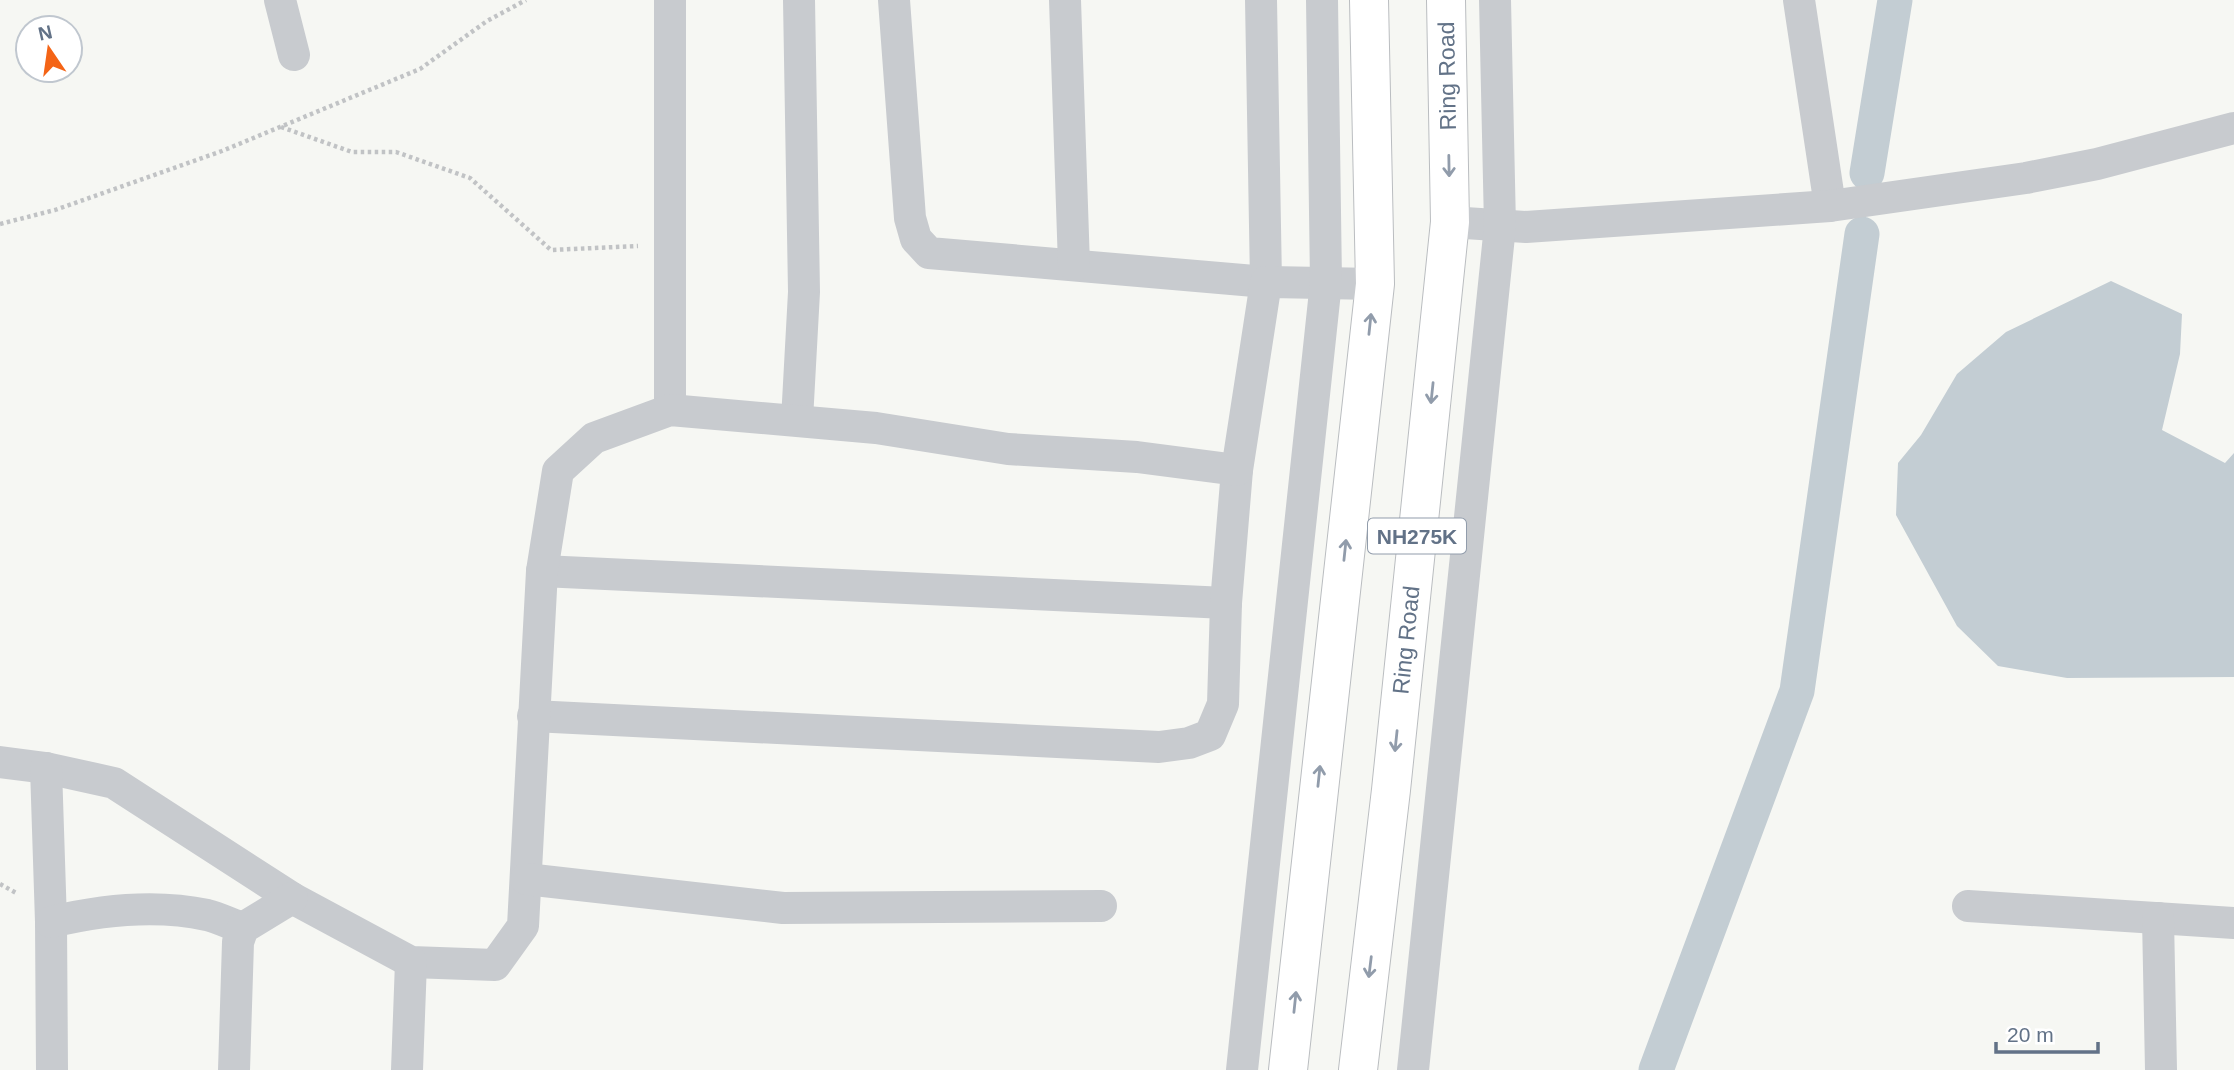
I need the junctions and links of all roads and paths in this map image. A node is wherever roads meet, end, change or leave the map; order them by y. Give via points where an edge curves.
1 (280, 0) edge
2 (526, 0) edge
3 (670, 0) edge
4 (799, 0) edge
5 (894, 0) edge
6 (1065, 0) edge
7 (1261, 0) edge
8 (1322, 0) edge
9 (1369, 0) edge
10 (1446, 0) edge
11 (1495, 0) edge
12 (1799, 0) edge
13 (294, 55) dead end
14 (280, 127) junction
15 (2234, 128) edge
16 (1830, 206) junction
17 (1450, 222) junction
18 (0, 225) edge
19 (1500, 226) junction
20 (669, 246) junction
21 (1074, 265) junction
22 (1266, 282) junction
23 (1326, 282) junction
24 (1375, 284) junction
25 (670, 410) junction
26 (797, 420) junction
27 (1237, 470) junction
28 (542, 571) junction
29 (1226, 603) junction
30 (533, 716) junction
31 (0, 762) edge
32 (46, 768) junction
33 (526, 879) junction
34 (292, 898) junction
35 (1101, 906) dead end
36 (1968, 906) dead end
37 (2158, 918) junction
38 (51, 922) junction
39 (2234, 923) edge
40 (243, 928) junction
41 (411, 962) junction
42 (52, 1070) edge
43 (233, 1070) edge
44 (407, 1070) edge
45 (1242, 1070) edge
46 (1288, 1070) edge
47 (1358, 1070) edge
48 (1413, 1070) edge
49 (2161, 1070) edge

1 - 13 street
2 - 14 path via 487,20 420,69
3 - 20 street
4 - 26 street via 804,292
5 - 21 street via 910,218 916,239 929,253
6 - 21 street
7 - 22 street
8 - 23 street
9 - 24 highway, NH275K
10 -> 17 highway, Ring Road / NH275K
11 - 19 street
12 - 16 street
14 - 18 path via 55,210
14 - 20 path via 352,152 396,152 470,178 551,250
15 - 16 street via 2026,178
16 - 19 street
17 - 19 street
17 -> 47 highway, Ring Road / NH275K
19 - 48 street
20 - 25 street
21 - 22 street
22 - 23 street
22 - 27 street
23 - 24 street
23 - 45 street
46 -> 24 highway, NH275K
25 - 26 street
25 - 28 street via 594,438 558,471
26 - 27 street via 1008,449 1137,457
27 - 29 street
28 - 29 street
28 - 30 street
29 - 30 street via 1223,705 1210,735 1189,743 1159,747
30 - 33 street
31 - 32 street
32 - 34 street via 114,783
32 - 38 street
33 - 35 street via 783,908
33 - 41 street via 523,926 495,964
34 - 40 street
34 - 41 street
36 - 37 street
37 - 39 street
37 - 49 street
38 - 40 street via 130,910 173,911 208,915
38 - 42 street
40 - 43 street via 238,942
41 - 44 street

